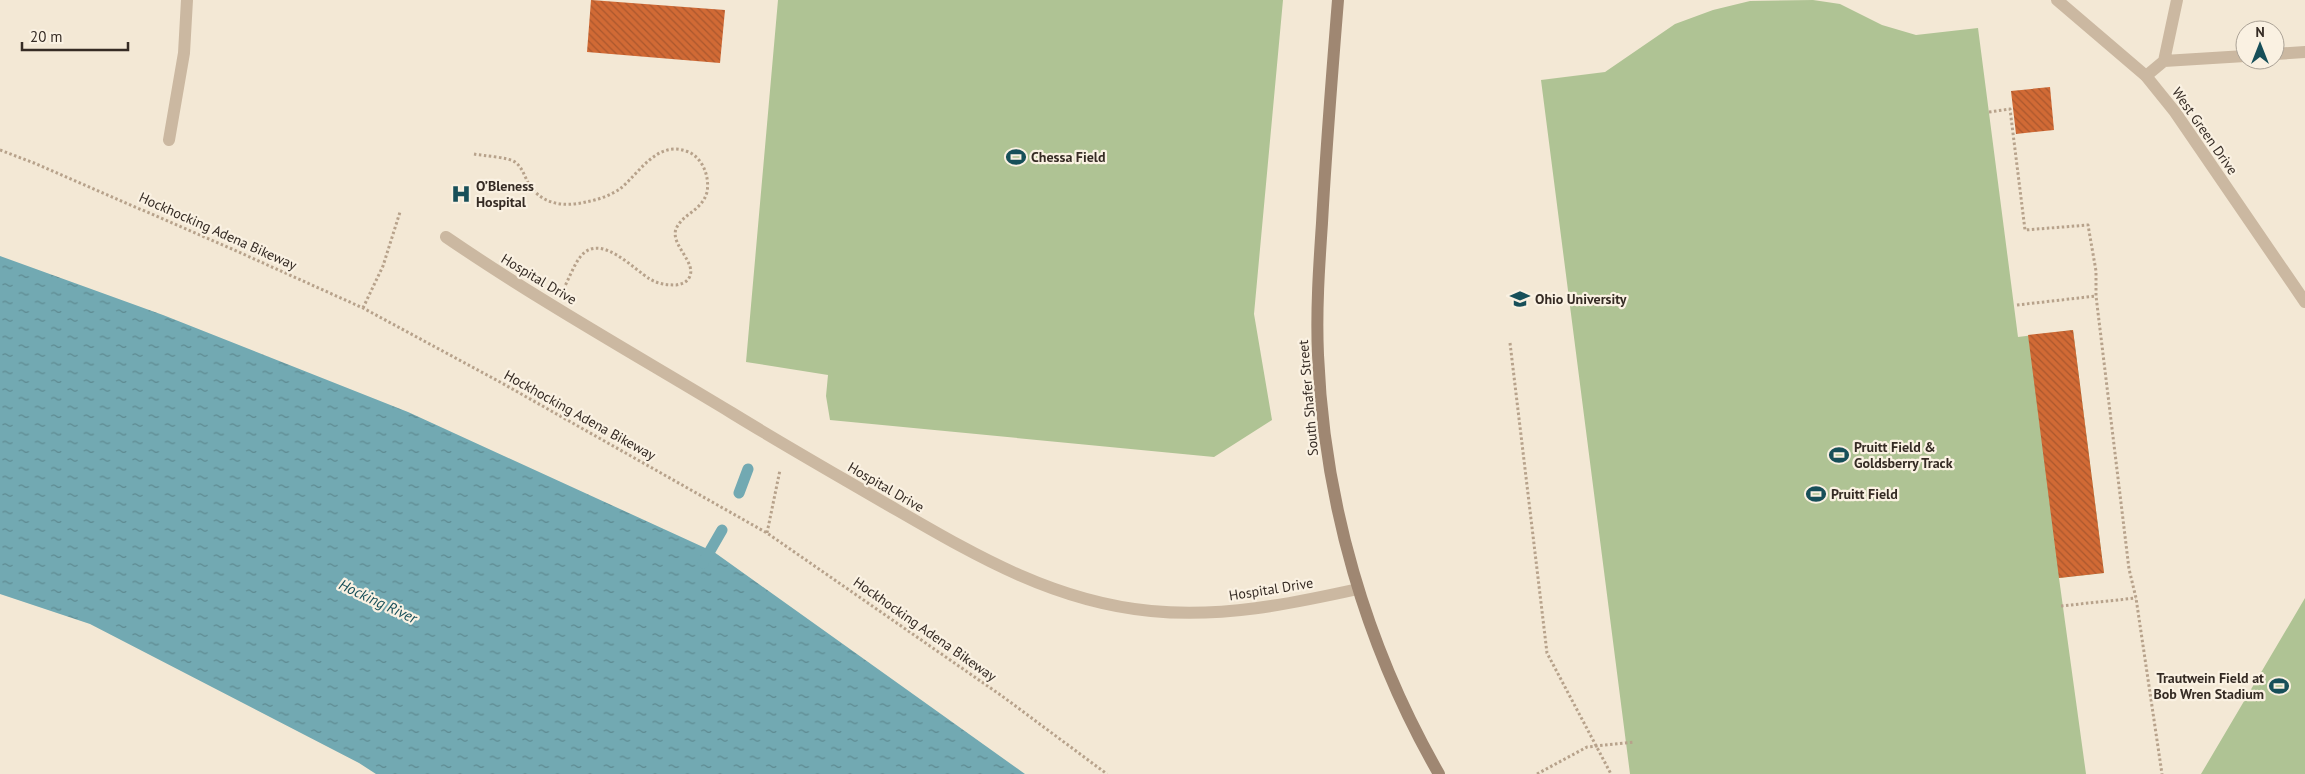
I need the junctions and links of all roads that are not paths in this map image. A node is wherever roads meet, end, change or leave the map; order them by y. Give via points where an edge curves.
1 (187, 0) edge
2 (1338, 0) edge
3 (2057, 0) edge
4 (2177, 0) edge
5 (2305, 52) edge
6 (2285, 53) edge
7 (2235, 57) edge
8 (2164, 62) junction
9 (2146, 76) junction
10 (168, 140) dead end
11 (446, 237) dead end
12 (2305, 302) edge
13 (1358, 589) junction
14 (1439, 774) edge

1 - 10 street via 184,53
2 - 13 street, South Shafer Street via 1318,285 1318,354 1334,495
3 - 9 street, West Green Drive
4 - 8 street
5 - 6 street
7 - 8 street
8 - 9 street
9 - 12 street, West Green Drive via 2176,112
11 - 13 street, Hospital Drive via 502,275 981,559 1061,592 1150,611 1193,613 1276,607
13 - 14 street, South Shafer Street via 1382,657

